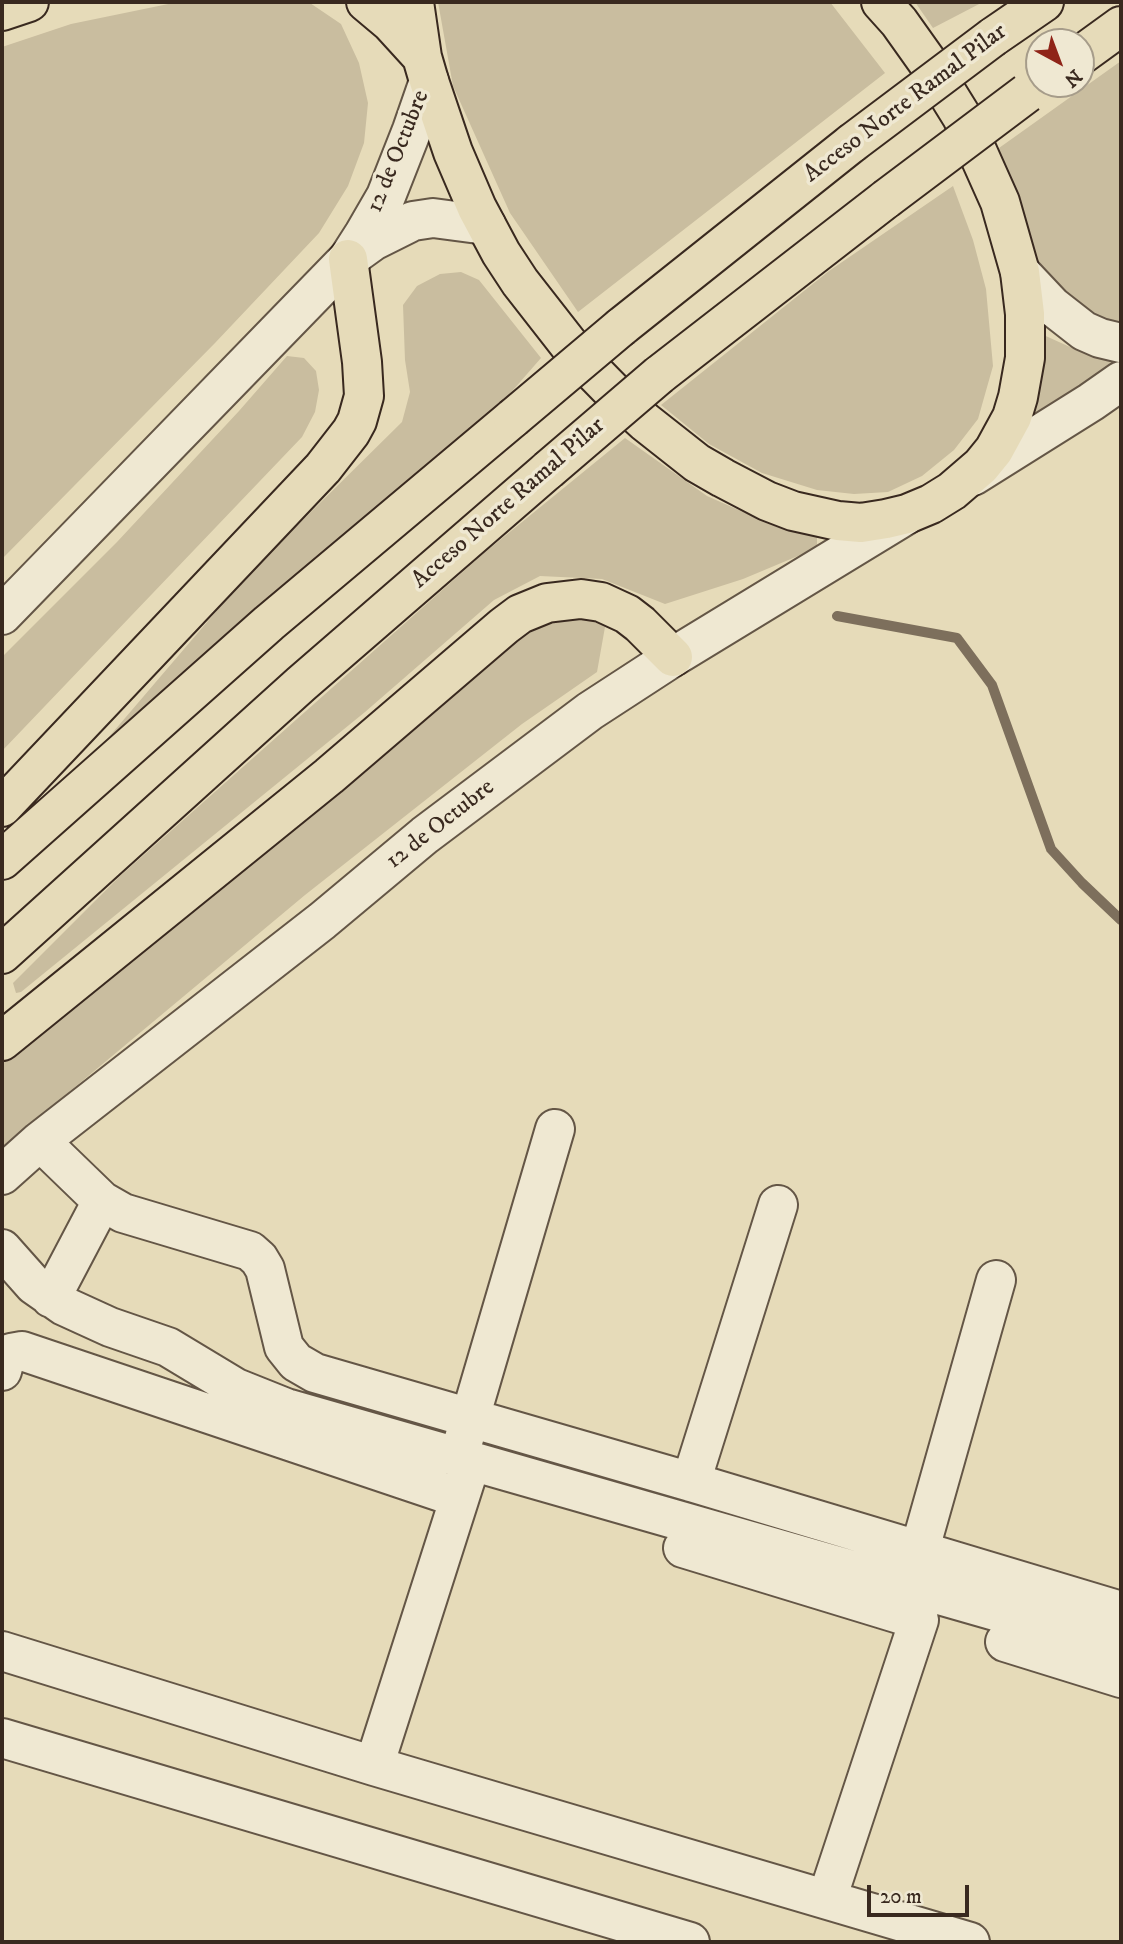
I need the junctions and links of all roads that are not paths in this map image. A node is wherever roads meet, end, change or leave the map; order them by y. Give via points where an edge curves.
1 (29, 2) edge
2 (366, 2) edge
3 (414, 2) edge
4 (881, 2) edge
5 (1044, 2) edge
6 (2, 11) edge
7 (1121, 26) edge
8 (1095, 45) edge
9 (425, 69) junction
10 (1025, 94) edge
11 (486, 226) junction
12 (348, 259) junction
13 (1020, 272) junction
14 (1121, 343) edge
15 (1121, 381) edge
16 (968, 479) junction
17 (907, 514) junction
18 (2, 615) edge
19 (673, 657) junction
20 (2, 807) edge
21 (2, 860) edge
22 (2, 954) edge
23 (2, 1041) edge
24 (555, 1129) dead end
25 (40, 1141) junction
26 (2, 1175) edge
27 (102, 1201) junction
28 (778, 1205) dead end
29 (2, 1249) edge
30 (996, 1280) dead end
31 (51, 1298) junction
32 (2, 1371) edge
33 (470, 1418) junction
34 (465, 1459) junction
35 (691, 1482) junction
36 (459, 1498) junction
37 (561, 1511) dead end
38 (915, 1569) junction
39 (1121, 1611) edge
40 (1005, 1642) dead end
41 (1121, 1647) edge
42 (2, 1651) edge
43 (1121, 1678) edge
44 (2, 1738) edge
45 (374, 1766) junction
46 (827, 1899) junction
47 (637, 1935) edge
48 (690, 1942) edge
49 (970, 1942) edge

1 - 6 main road
2 - 9 main road via 390,23
3 - 9 main road
4 - 13 main road via 962,117 1000,202
5 - 21 main road, Acceso Norte Ramal Pilar, bridge via 852,143 621,327 269,622
7 - 8 main road
9 - 11 main road via 453,152
9 - 12 street, 12 de Octubre via 404,152 386,196
10 - 22 main road, Acceso Norte Ramal Pilar, bridge via 659,375 301,684
11 - 12 street, 12 de Octubre via 433,218 413,221
11 - 17 main road via 526,290 577,355 637,415 697,463 767,501 814,517 861,523
12 - 18 street, 12 de Octubre
12 - 20 main road via 364,396 351,432 323,468
13 - 14 street via 1068,320
13 - 16 main road via 1025,359 1018,397 994,450
15 - 16 street
16 - 17 main road via 931,505
17 - 19 street, 12 de Octubre
19 - 23 main road via 634,619 601,602 547,603 520,614 329,776
19 - 25 street, 12 de Octubre via 590,711 425,835
24 - 33 street
25 - 26 street, 12 de Octubre
25 - 27 street
27 - 31 street
27 - 33 street via 123,1213 250,1251 265,1269 285,1347 296,1362 315,1373
28 - 35 street
29 - 31 street
30 - 38 street
31 - 34 street via 110,1327 168,1347 236,1388 286,1408
32 - 36 street via 11,1353 22,1350
33 - 34 street
33 - 35 street
34 - 36 street
34 - 38 street
35 - 38 street
36 - 45 street
37 - 46 street via 919,1620
38 - 39 street
38 - 41 street
40 - 43 street
42 - 45 street
44 - 47 street
45 - 46 street
46 - 49 street
47 - 48 street

